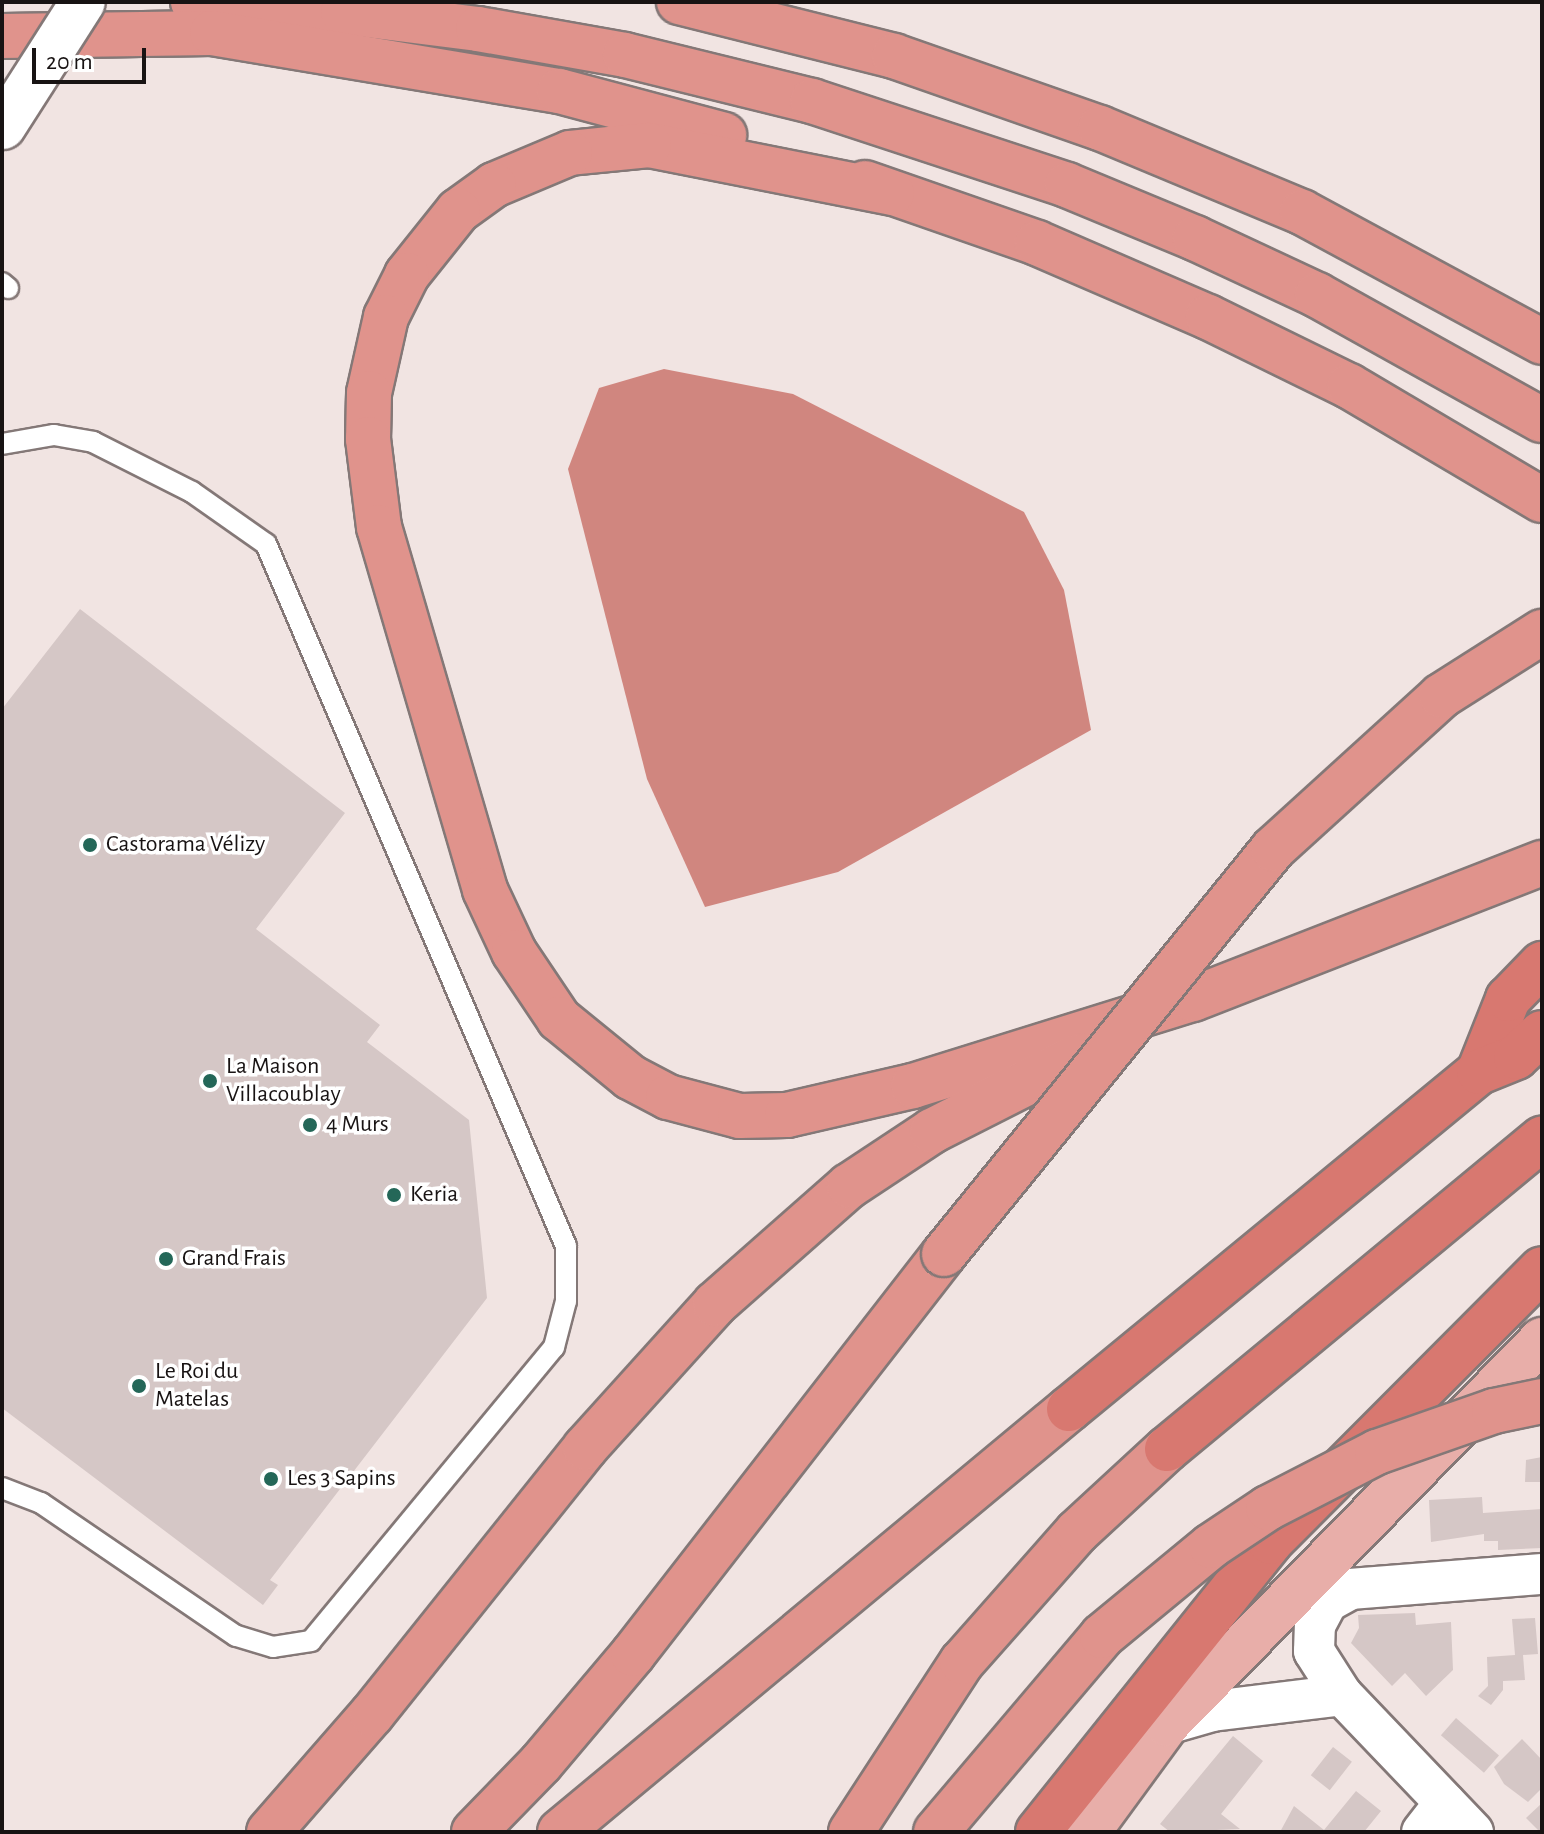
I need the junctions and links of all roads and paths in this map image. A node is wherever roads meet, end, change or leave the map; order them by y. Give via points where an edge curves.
1 (56, 2) edge
2 (83, 2) edge
3 (193, 2) edge
4 (679, 2) edge
5 (2, 36) edge
6 (3, 108) edge
7 (892, 193) junction
8 (1542, 342) edge
9 (1542, 420) edge
10 (2, 444) edge
11 (1542, 500) edge
12 (1542, 632) edge
13 (1542, 863) edge
14 (1542, 964) edge
15 (1193, 999) junction
16 (1542, 1033) edge
17 (1479, 1072) junction
18 (1542, 1139) edge
19 (1542, 1269) edge
20 (1542, 1340) edge
21 (1542, 1401) edge
22 (2, 1488) edge
23 (1542, 1574) edge
24 (1342, 1695) junction
25 (1167, 1724) junction
26 (1433, 1817) edge
27 (269, 1832) edge
28 (474, 1832) edge
29 (560, 1832) edge
30 (851, 1832) edge
31 (936, 1832) edge
32 (1038, 1832) edge
33 (1088, 1832) edge
34 (1473, 1832) edge

1 - 6 street
2 - 6 street, bridge
3 - 9 highway via 343,12 478,29 625,55 873,120 1067,185 1195,238 1330,301
4 - 8 highway via 894,56 1100,128 1302,212
5 - 7 highway via 212,33 559,91 676,119
7 - 11 highway via 1037,243 1208,317 1349,386
7 - 15 highway via 696,152 604,147 530,166 494,185 458,211 407,275 386,317 369,393 373,489 379,527 485,890 537,990 592,1050 668,1097 740,1116 838,1106
10 - 22 lane via 54,435 93,442 192,492 266,544 566,1246 566,1301 554,1347 311,1641 273,1647 236,1636 41,1503
12 - 28 highway, bridge via 1441,696 1273,849 1096,1060 633,1654 541,1763
13 - 15 highway
14 - 17 highway via 1508,999
15 - 27 highway via 932,1131 849,1186 782,1241 706,1314 585,1448 363,1725
16 - 17 highway via 1516,1057
17 - 29 highway
18 - 30 highway via 1167,1449 1067,1542 962,1662
19 - 32 highway via 1270,1542
20 - 25 main road
21 - 31 highway, bridge via 1494,1411 1377,1452 1268,1508 1211,1546 1102,1636
23 - 24 street via 1376,1585 1350,1589 1327,1602 1315,1625 1314,1651
24 - 25 street via 1212,1711
24 - 26 street
25 - 33 main road
26 - 34 street

